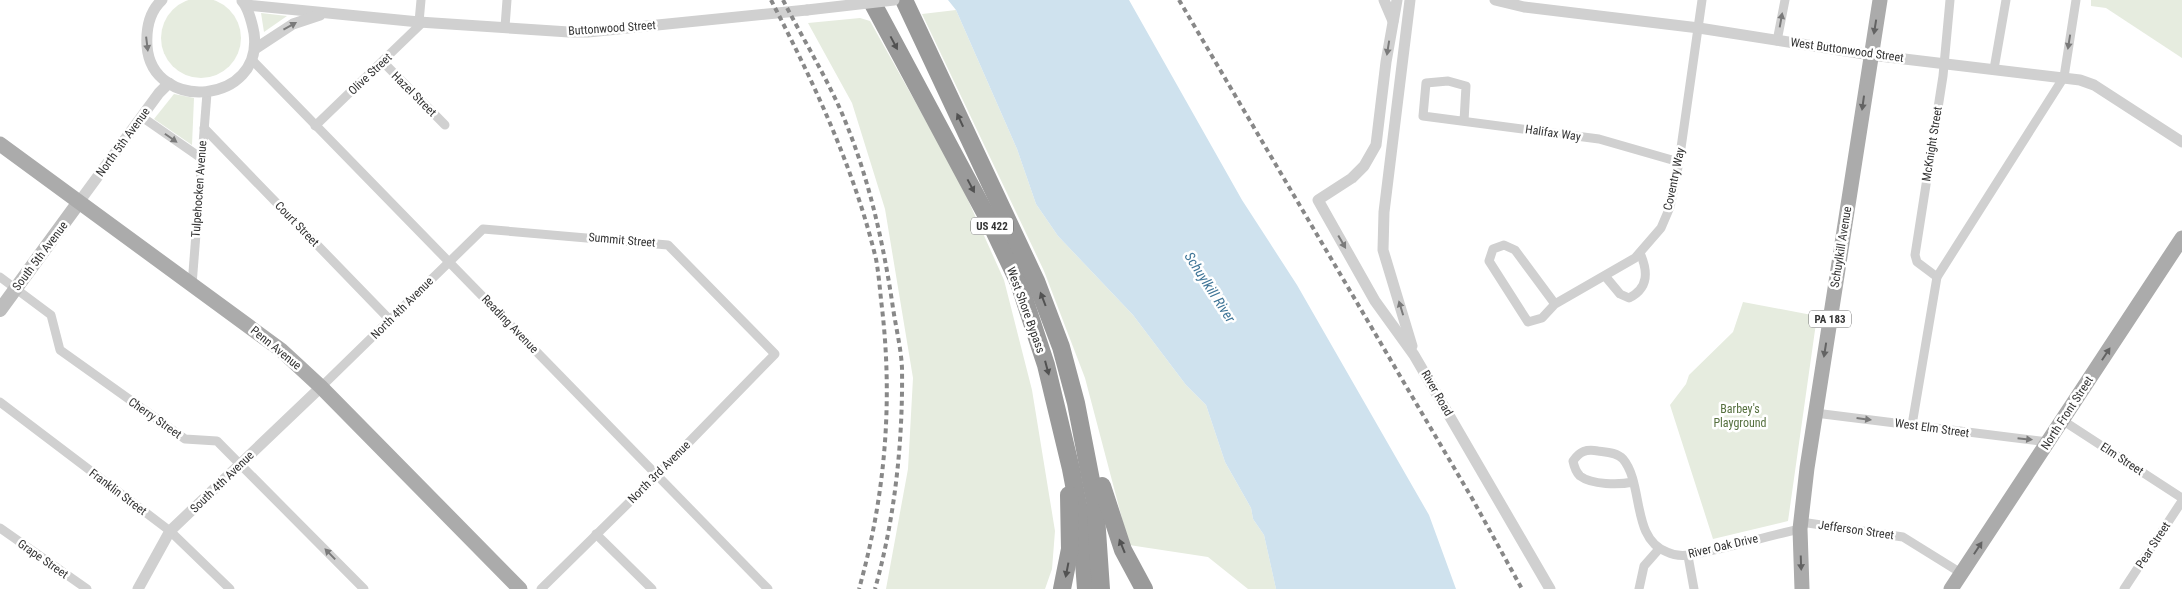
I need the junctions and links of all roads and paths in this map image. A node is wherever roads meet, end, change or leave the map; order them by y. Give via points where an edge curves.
1 (421, 0) edge
2 (508, 0) edge
3 (872, 0) edge
4 (894, 0) edge
5 (904, 0) edge
6 (1384, 0) edge
7 (1397, 0) edge
8 (1410, 0) edge
9 (1420, 0) edge
10 (1495, 0) edge
11 (1702, 0) edge
12 (1785, 0) edge
13 (1880, 0) edge
14 (1950, 0) edge
15 (2006, 0) edge
16 (158, 1) edge
17 (243, 3) edge
18 (1524, 3) edge
19 (2075, 4) edge
20 (330, 14) junction
21 (1408, 18) junction
22 (1393, 21) junction
23 (421, 22) junction
24 (505, 28) junction
25 (1699, 28) junction
26 (1777, 41) junction
27 (255, 48) junction
28 (1871, 55) junction
29 (252, 60) junction
30 (383, 62) junction
31 (1944, 63) junction
32 (1994, 69) junction
33 (2064, 77) junction
34 (169, 83) junction
35 (207, 93) junction
36 (142, 117) junction
37 (1464, 121) junction
38 (445, 125) dead end
39 (315, 126) junction
40 (204, 128) junction
41 (2182, 142) edge
42 (0, 144) edge
43 (201, 158) junction
44 (1679, 162) junction
45 (79, 202) junction
46 (483, 229) joint
47 (2182, 238) edge
48 (1640, 253) junction
49 (449, 262) junction
50 (1605, 276) junction
51 (0, 277) edge
52 (1938, 277) junction
53 (192, 285) junction
54 (16, 288) junction
55 (1555, 304) junction
56 (0, 310) edge
57 (390, 320) junction
58 (775, 354) joint
59 (1414, 355) junction
60 (321, 386) junction
61 (0, 402) edge
62 (1078, 412) junction
63 (1815, 413) junction
64 (2062, 420) junction
65 (1912, 425) junction
66 (2048, 442) junction
67 (242, 464) junction
68 (1071, 469) junction
69 (657, 475) junction
70 (1633, 482) junction
71 (2182, 499) edge
72 (1801, 525) junction
73 (0, 528) edge
74 (170, 531) junction
75 (596, 534) junction
76 (1659, 549) junction
77 (1688, 556) junction
78 (1961, 573) junction
79 (1802, 587) edge
80 (86, 589) edge
81 (138, 589) edge
82 (230, 589) edge
83 (364, 589) edge
84 (520, 589) edge
85 (542, 589) edge
86 (652, 589) edge
87 (768, 589) edge
88 (1062, 589) edge
89 (1086, 589) edge
90 (1101, 589) edge
91 (1144, 589) edge
92 (1550, 589) edge
93 (1639, 589) edge
94 (1694, 589) edge
95 (1951, 589) edge
96 (2124, 589) edge

1 - 23 street
2 - 24 street
3 -> 68 highway, West Shore Bypass / US 422 via 1019,283 1046,365
4 - 24 street, Buttonwood Street, bridge via 588,32
62 -> 5 highway, West Shore Bypass / US 422 via 1061,347 1036,281
6 - 22 street
7 - 22 street
8 - 21 street
9 - 21 street
10 - 18 street, West Buttonwood Street
11 - 25 street, Coventry Way
26 -> 12 street
13 -> 28 main road, Schuylkill Avenue / PA 183
14 - 31 street, McKnight Street
15 - 32 street
16 -> 34 street via 148,24 148,50 156,68
17 - 20 street, Buttonwood Street
17 - 27 street via 253,30
18 - 25 street, West Buttonwood Street
19 -> 33 street
20 - 23 street, Buttonwood Street
27 -> 20 street, Buttonwood Street via 293,24
59 -> 21 street via 1383,250 1384,212
22 -> 59 street, River Road via 1376,145 1364,166 1352,178 1318,200 1375,301
23 - 24 street, Buttonwood Street
23 - 30 street, Olive Street
25 - 26 street, West Buttonwood Street
25 - 44 street, Coventry Way
26 - 28 street, West Buttonwood Street
27 - 29 street
28 - 31 street, West Buttonwood Street
28 -> 63 main road, Schuylkill Avenue / PA 183
29 - 35 street via 236,81
29 - 39 street, Reading Avenue
30 - 38 street, Hazel Street
30 - 39 street, Olive Street
31 - 32 street, West Buttonwood Street
31 - 52 street, McKnight Street via 1915,255 1917,262
32 - 33 street, West Buttonwood Street
33 - 41 street, West Buttonwood Street via 2094,85
33 - 52 street
34 - 35 street via 185,90
34 - 36 street, North 5th Avenue
35 - 40 street, Tulpehocken Avenue
36 -> 43 street
36 - 45 street, North 5th Avenue
37 - 37 street, Halifax Way via 1466,86 1448,81 1426,83 1423,116
37 - 44 street, Halifax Way via 1599,139
39 - 49 street, Reading Avenue
40 - 43 street, Tulpehocken Avenue
40 - 57 street, Court Street
42 - 45 main road, Penn Avenue
43 - 53 street, Tulpehocken Avenue
44 - 48 street, Coventry Way via 1670,207 1661,228
45 - 53 main road, Penn Avenue
45 - 54 main road, South 5th Avenue
46 - 49 street, North 4th Avenue
46 - 58 street, Summit Street via 668,245
64 -> 47 main road, North Front Street
48 - 50 street, Coventry Way
48 - 50 street via 1646,278 1635,295 1629,298 1620,294
49 - 57 street, North 4th Avenue
49 - 69 street, Reading Avenue
50 - 55 street, Coventry Way
51 - 54 street, Cherry Street
52 - 65 street
53 - 60 main road, Penn Avenue via 281,350
54 - 56 main road, South 5th Avenue
54 - 67 street, Cherry Street via 51,315 60,350 185,439 217,441
55 - 55 street, Coventry Way via 1542,318 1528,322 1488,261 1493,249 1504,245 1515,250
57 - 60 street, North 4th Avenue
58 - 69 street, North 3rd Avenue
59 - 92 street, River Road
60 - 67 street, South 4th Avenue
60 - 84 main road, Penn Avenue
61 - 74 street, Franklin Street
62 - 90 highway, West Shore Bypass / US 422 via 1095,501
91 -> 62 highway via 1118,538 1091,442
63 -> 65 street, West Elm Street
63 - 72 main road, Schuylkill Avenue / PA 183
64 - 66 main road, North Front Street
64 - 71 street, Elm Street
65 -> 66 street, West Elm Street
78 -> 66 main road, North Front Street
67 - 74 street, South 4th Avenue
83 -> 67 street, Cherry Street
68 -> 88 highway via 1068,507 1070,548
68 - 89 highway, West Shore Bypass / US 422 via 1081,521
69 - 75 street, North 3rd Avenue
69 - 87 street, Reading Avenue
70 - 70 street via 1622,458 1611,452 1588,449 1579,452 1573,461 1581,476 1622,485
70 - 76 street via 1644,527
71 - 96 street, Pear Street
72 - 77 street, River Oak Drive
72 - 78 street, Jefferson Street via 1903,537
72 -> 79 main road, Schuylkill Avenue / PA 183
73 - 80 street, Grape Street
74 - 81 street, South 4th Avenue
74 - 82 street, Franklin Street
75 - 85 street, North 3rd Avenue
75 - 86 street
76 - 77 street, River Oak Drive
76 - 93 street via 1644,566
77 - 94 street
78 - 95 main road, North Front Street

